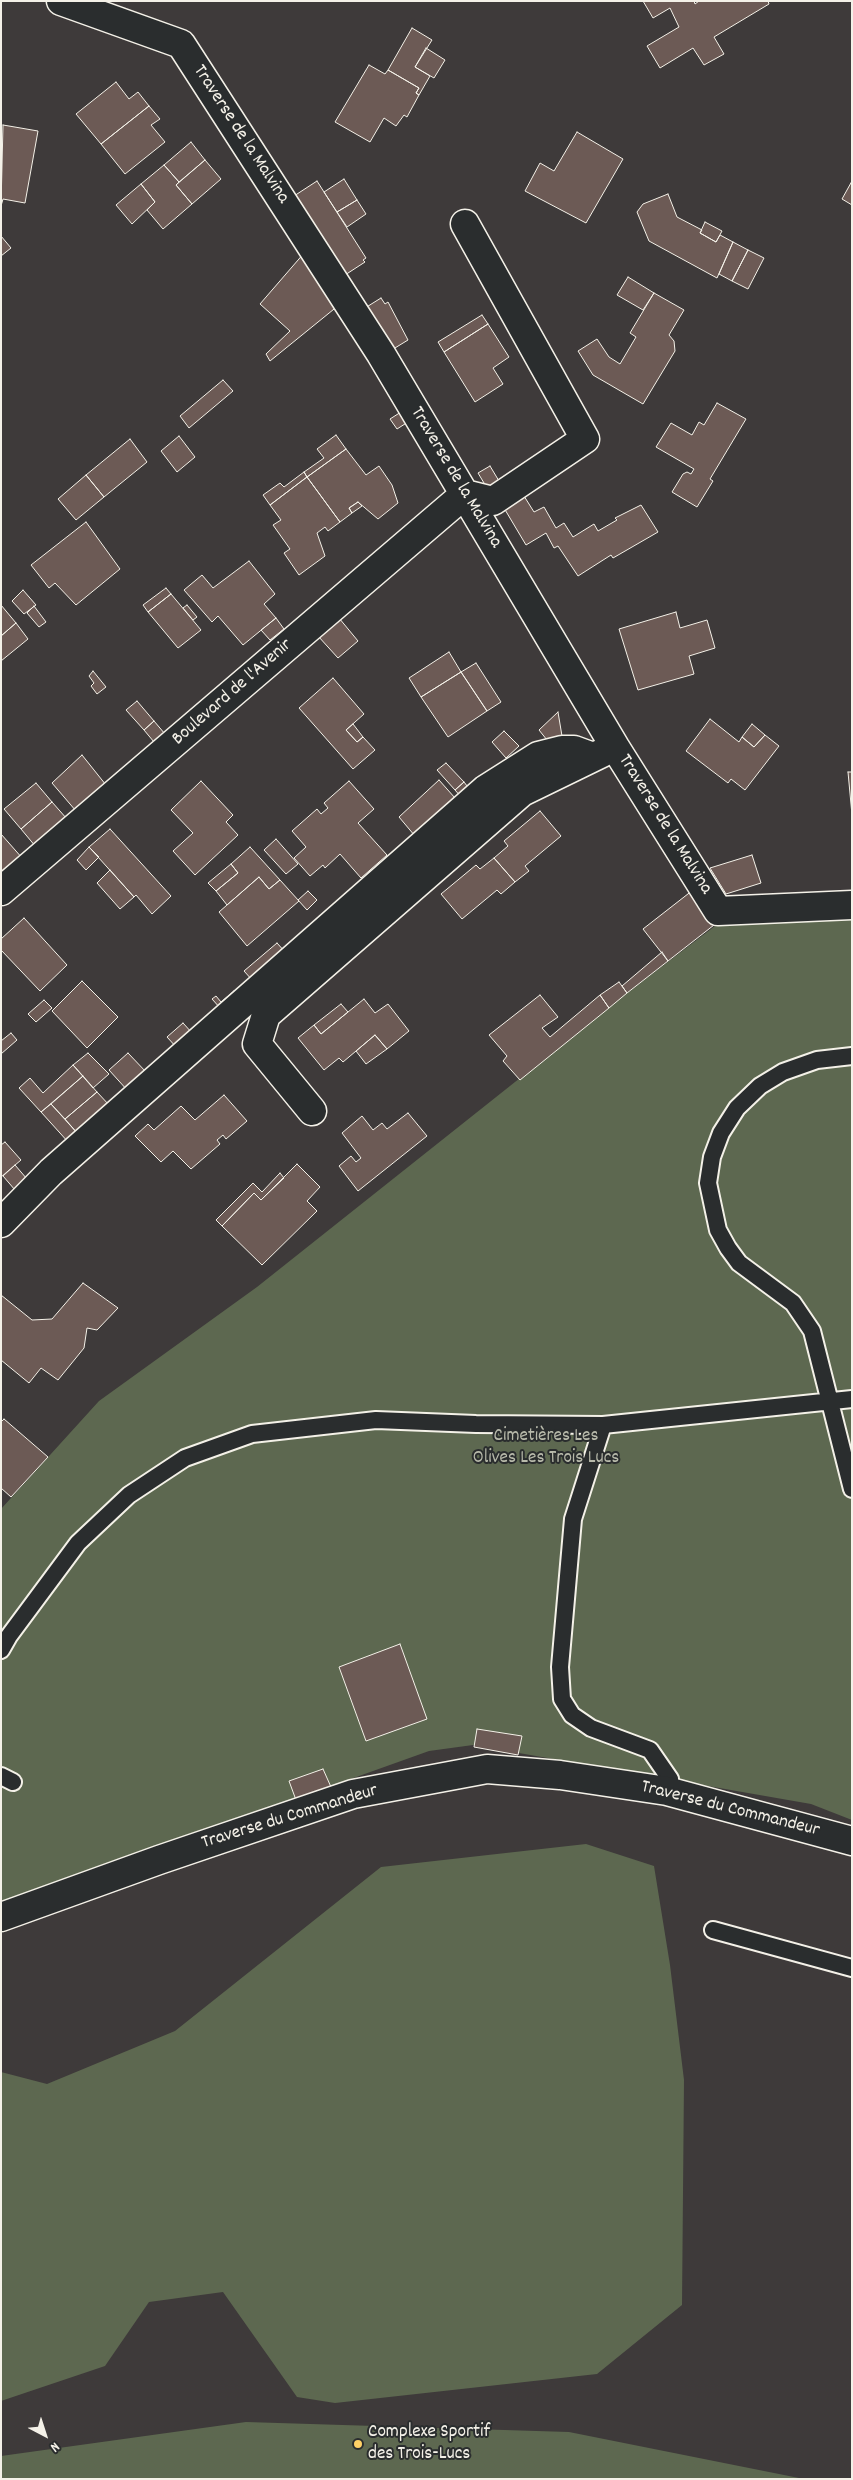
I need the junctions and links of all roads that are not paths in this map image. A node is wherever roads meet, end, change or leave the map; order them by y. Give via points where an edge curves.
1 (61, 1) edge
2 (465, 224) dead end
3 (465, 494) junction
4 (604, 752) junction
5 (1, 891) edge
6 (852, 905) edge
7 (852, 1056) edge
8 (312, 1110) dead end
9 (1, 1223) edge
10 (852, 1399) edge
11 (830, 1402) junction
12 (603, 1425) junction
13 (852, 1489) edge
14 (1, 1650) edge
15 (667, 1791) junction
16 (852, 1841) edge
17 (1, 1917) edge
18 (713, 1930) dead end
19 (852, 1968) edge

1 - 3 street, Traverse de la Malvina via 181,44 381,354
2 - 3 street via 585,439 493,502
3 - 4 street, Traverse de la Malvina
3 - 5 street, Boulevard de l'Avenir
4 - 6 street, Traverse de la Malvina via 718,911
4 - 8 street via 522,792 266,1015 256,1044
4 - 9 street via 562,750 538,756 486,789 59,1165
7 - 11 lane via 817,1060 783,1072 760,1086 737,1108 721,1133 712,1157 708,1183 718,1230 728,1248 739,1263 793,1303 805,1319 819,1354
10 - 11 lane
11 - 12 lane
11 - 13 lane
12 - 14 lane via 376,1420 252,1434 185,1458 129,1495 78,1543
12 - 15 lane via 573,1519 560,1667 562,1699 572,1715 591,1728 650,1750 670,1779
15 - 16 street, Traverse du Commandeur
15 - 17 street, Traverse du Commandeur via 560,1775 487,1769 362,1793 159,1860
18 - 19 lane

